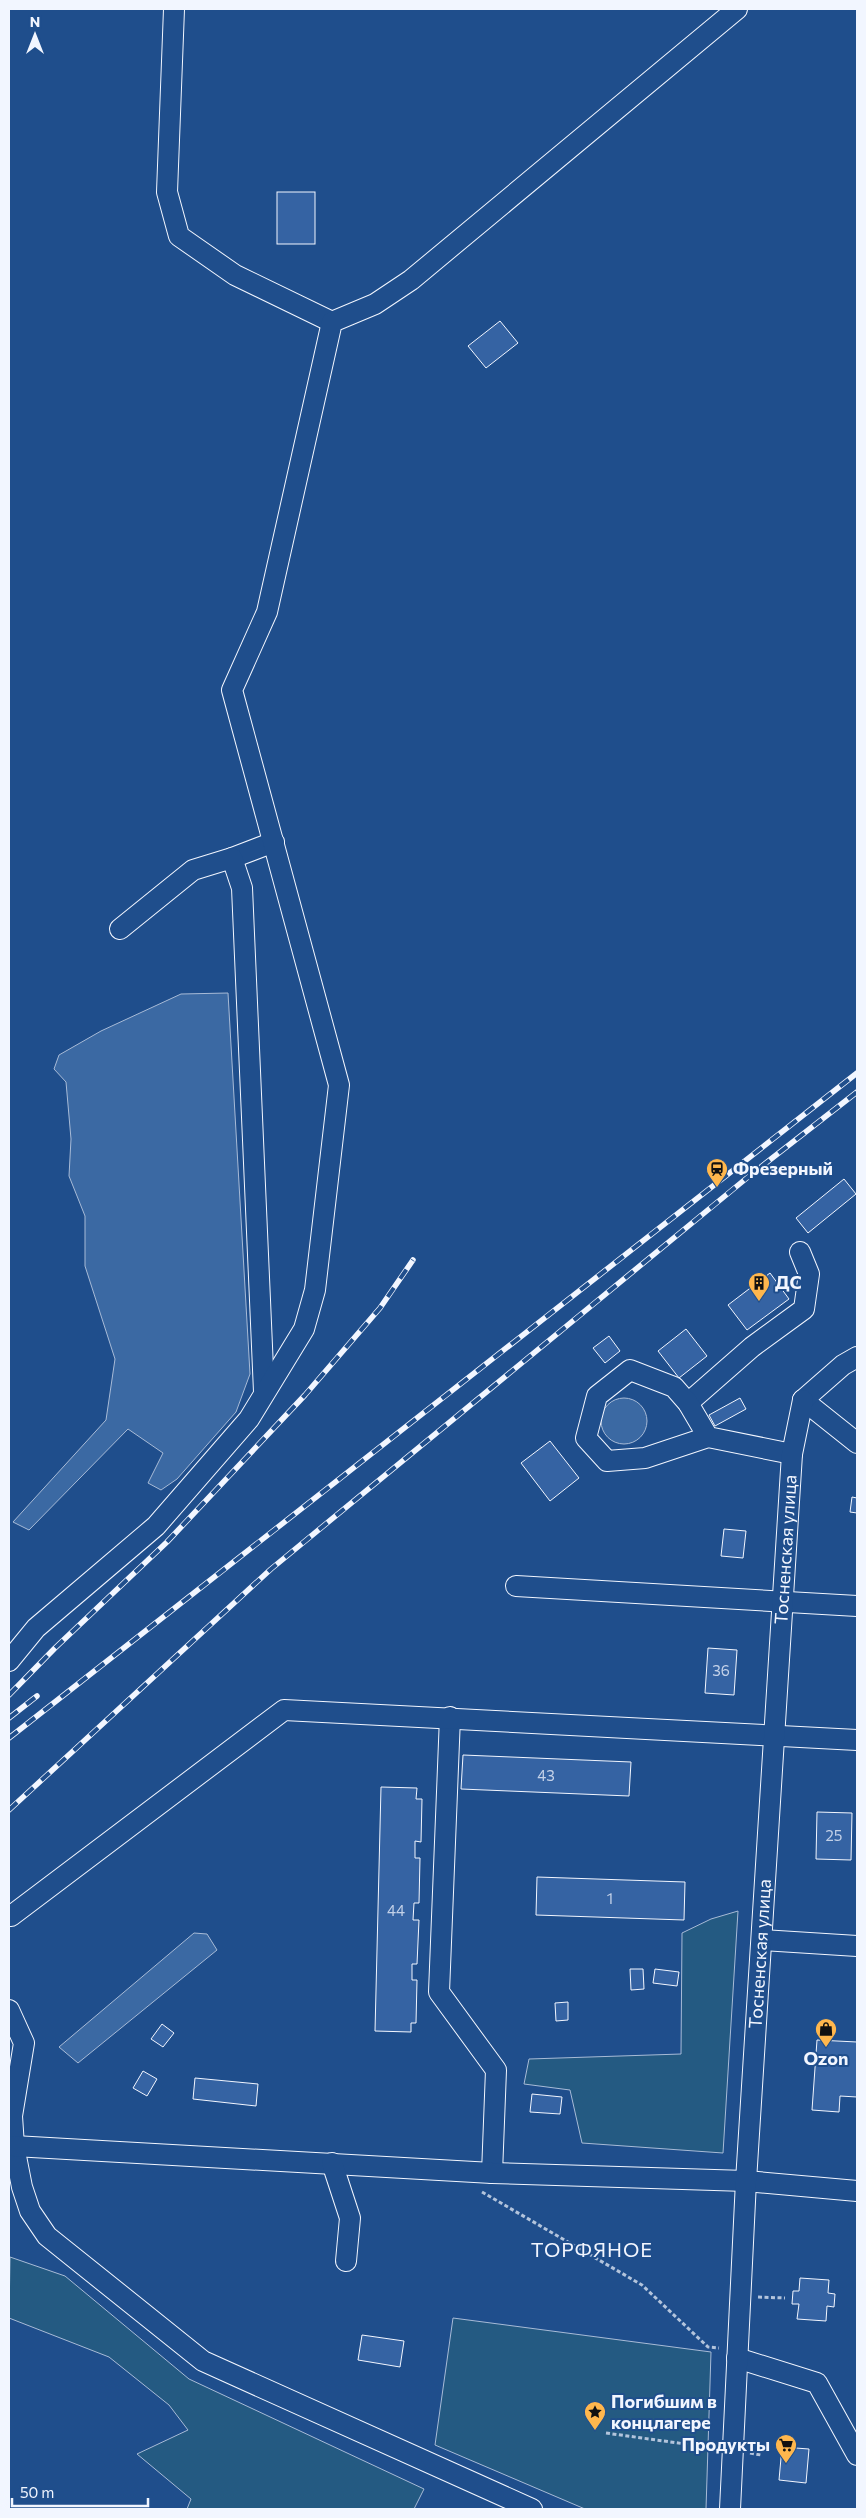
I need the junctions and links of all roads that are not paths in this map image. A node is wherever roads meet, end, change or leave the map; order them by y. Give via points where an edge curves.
1 (174, 9) edge
2 (737, 9) edge
3 (332, 322) junction
4 (274, 842) junction
5 (232, 858) junction
6 (120, 929) dead end
7 (800, 1252) dead end
8 (857, 1357) edge
9 (264, 1392) junction
10 (804, 1400) junction
11 (688, 1403) junction
12 (708, 1437) junction
13 (857, 1443) edge
14 (792, 1454) junction
15 (516, 1586) dead end
16 (783, 1602) junction
17 (857, 1606) edge
18 (9, 1661) edge
19 (450, 1717) junction
20 (774, 1736) junction
21 (857, 1740) edge
22 (11, 1916) dead end
23 (762, 1940) junction
24 (857, 1946) edge
25 (9, 2010) edge
26 (14, 2146) junction
27 (332, 2163) junction
28 (492, 2173) junction
29 (746, 2180) junction
30 (857, 2191) edge
31 (346, 2261) dead end
32 (729, 2353) junction
33 (857, 2455) edge
34 (532, 2509) edge
35 (730, 2509) edge

1 - 3 street via 167,192 179,236 235,275
2 - 3 street via 411,280 375,304
3 - 4 street via 267,612 232,690
4 - 5 street
4 - 9 street via 339,1085 316,1290 304,1329
5 - 6 street via 193,870
5 - 9 street via 242,888
7 - 11 street via 808,1274 804,1309 752,1347
8 - 10 street via 843,1365
9 - 18 street via 249,1419 156,1526 36,1628
10 - 13 street
10 - 14 street, Тосненская улица
11 - 12 street
11 - 12 street via 674,1386 630,1370 597,1396 586,1438 607,1461 645,1458
12 - 14 street
14 - 16 street, Тосненская улица
15 - 16 street
16 - 17 street
16 - 20 street, Тосненская улица
19 - 20 street
19 - 22 street via 284,1710
19 - 28 street via 438,1992 496,2070
20 - 21 street
20 - 23 street, Тосненская улица
23 - 24 street
23 - 29 street, Тосненская улица
25 - 26 street via 24,2043 12,2116
26 - 27 street
26 - 34 street via 30,2211 47,2236 203,2361
27 - 28 street
27 - 31 street via 350,2218
28 - 29 street
29 - 30 street
29 - 32 street, Тосненская улица
32 - 33 street via 817,2383
32 - 35 street, Тосненская улица

